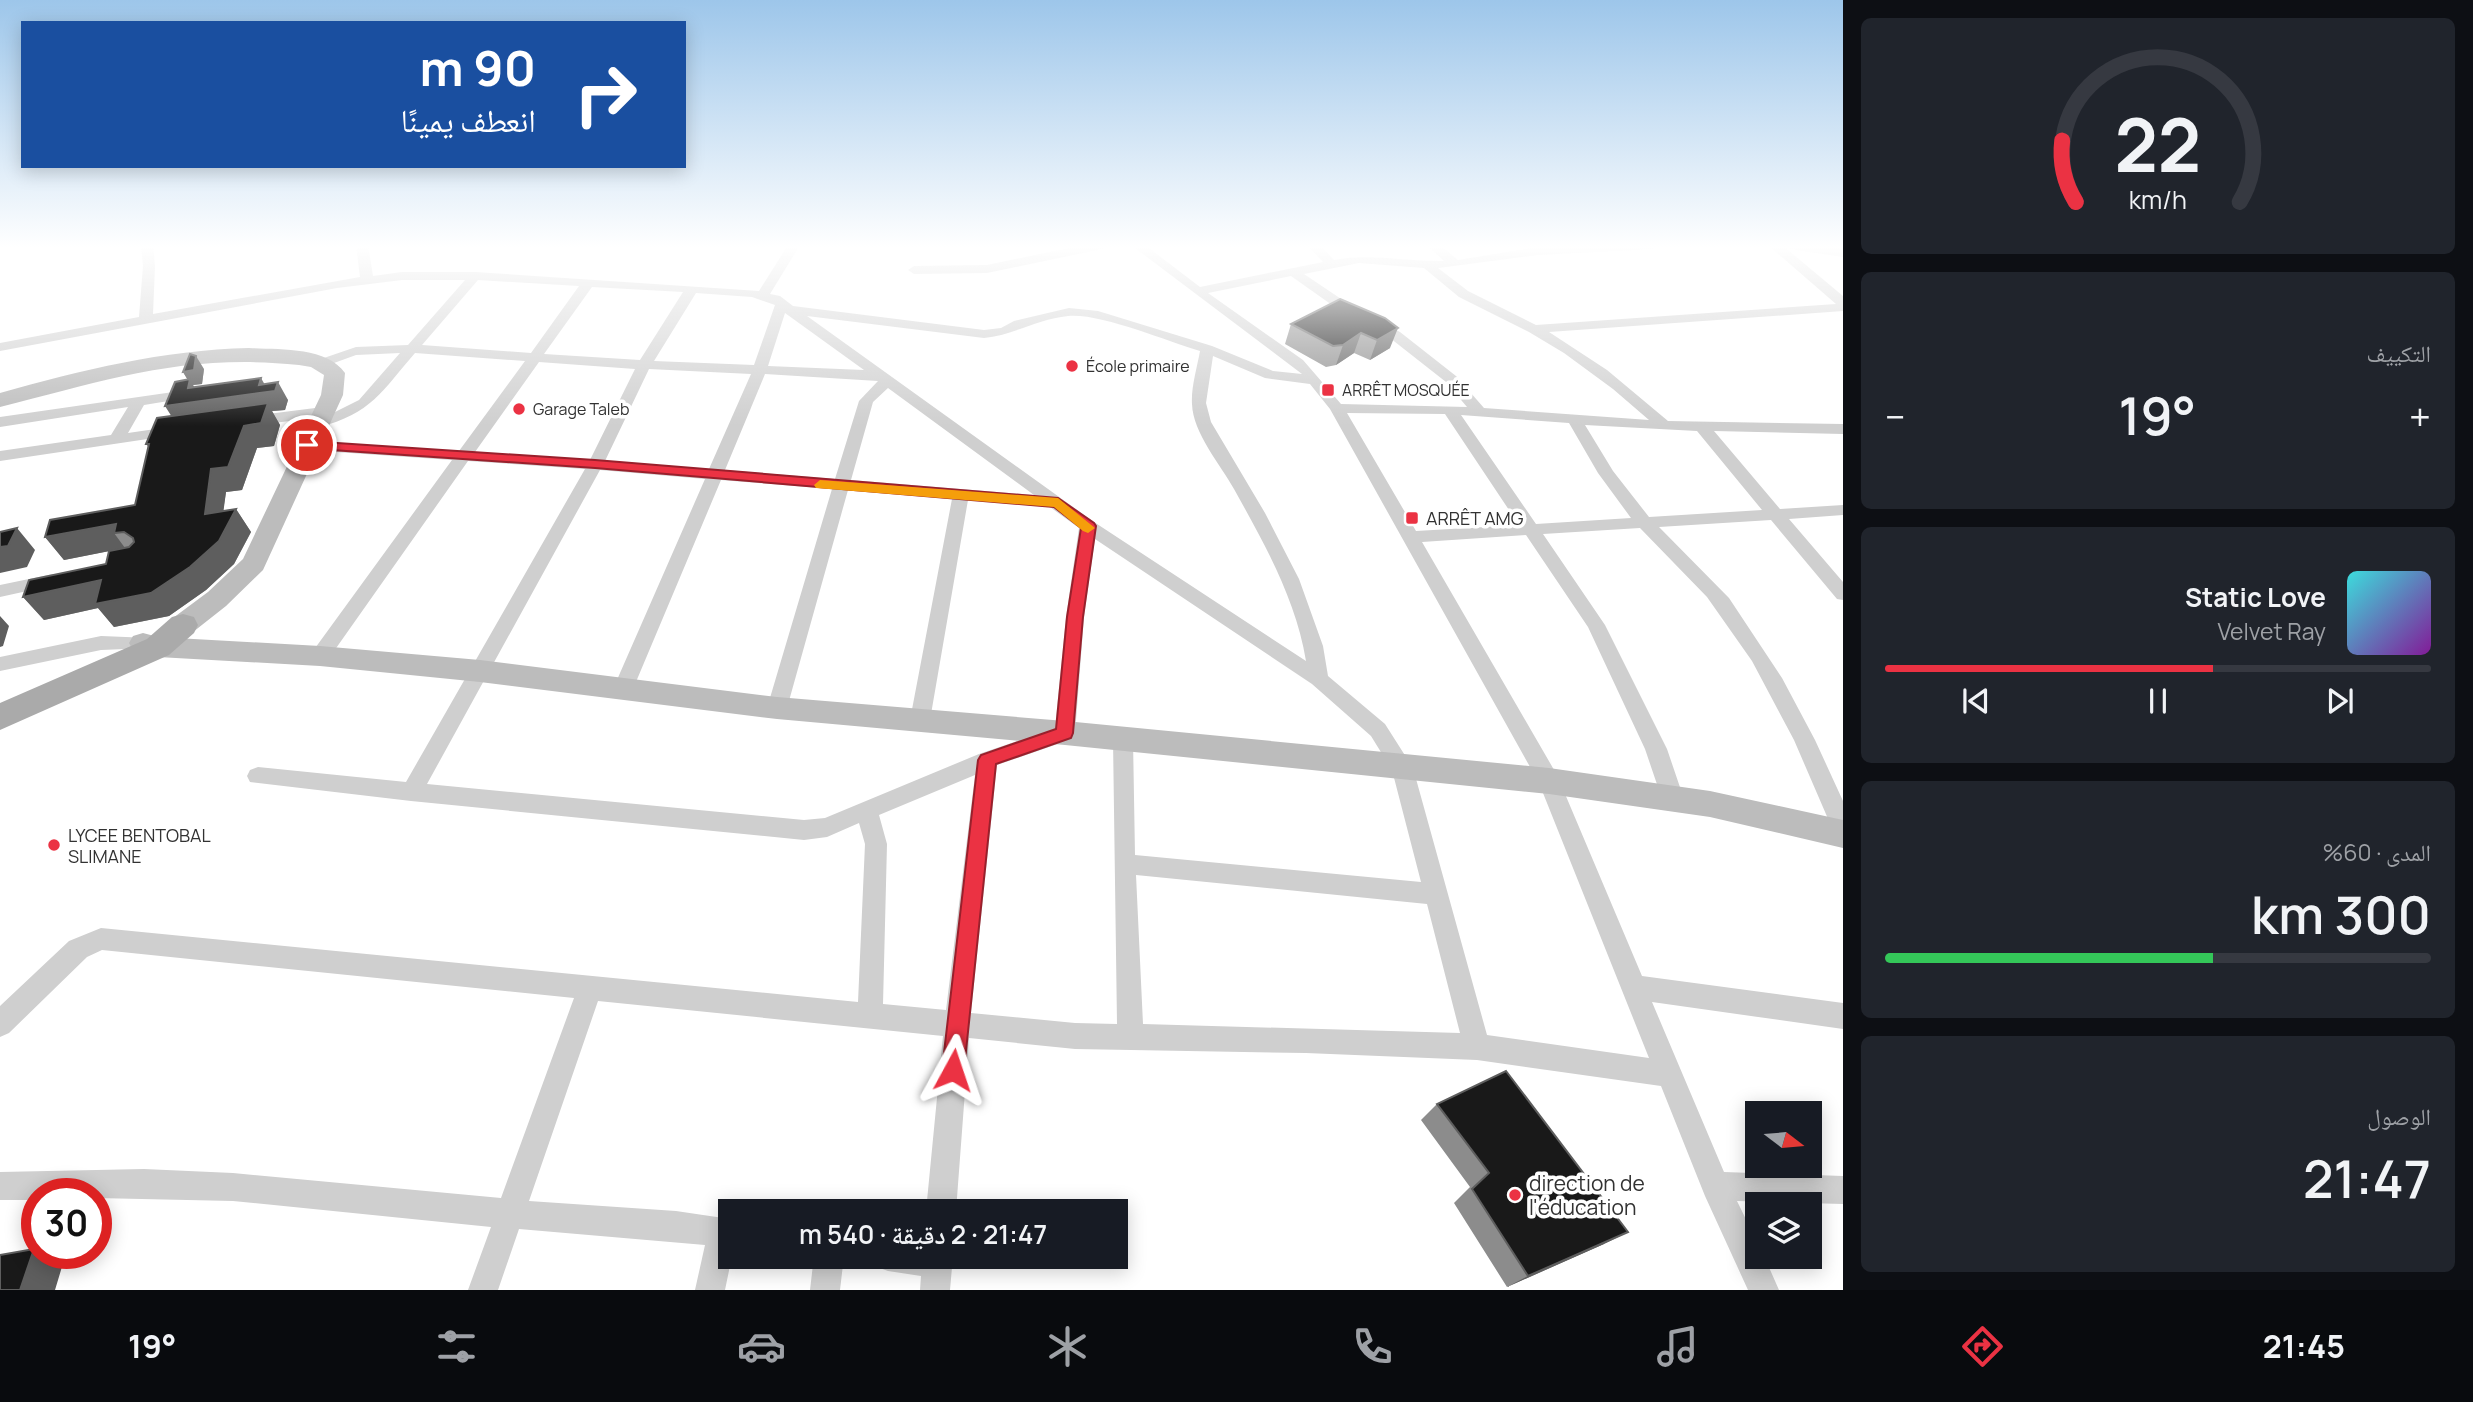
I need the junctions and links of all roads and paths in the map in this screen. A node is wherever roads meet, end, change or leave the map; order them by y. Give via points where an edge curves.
1 (147, 305) edge
2 (228, 305) edge
3 (449, 305) edge
4 (573, 305) edge
5 (682, 305) edge
6 (784, 305) edge
7 (1219, 305) edge
8 (1341, 305) edge
9 (1488, 305) edge
10 (1840, 305) edge
11 (788, 307) junction
12 (146, 320) junction
13 (1534, 329) junction
14 (0, 346) edge
15 (409, 349) junction
16 (1208, 349) junction
17 (538, 356) junction
18 (323, 363) junction
19 (644, 365) junction
20 (759, 372) junction
21 (882, 378) junction
22 (1315, 380) junction
23 (215, 389) edge
24 (0, 400) edge
25 (138, 402) junction
26 (1337, 408) junction
27 (1450, 410) junction
28 (1479, 412) junction
29 (321, 417) junction
30 (1574, 421) junction
31 (0, 422) edge
32 (229, 424) edge
33 (1664, 426) junction
34 (1701, 426) junction
35 (192, 429) edge
36 (1843, 429) edge
37 (117, 439) junction
38 (307, 445) junction
39 (0, 456) edge
40 (464, 456) junction
41 (595, 464) junction
42 (714, 475) junction
43 (842, 486) junction
44 (961, 495) junction
45 (1058, 502) junction
46 (1843, 510) edge
47 (1774, 513) junction
48 (1644, 522) junction
49 (1088, 526) junction
50 (1534, 531) junction
51 (1412, 537) junction
52 (76, 576) edge
53 (0, 591) edge
54 (1843, 594) edge
55 (183, 625) joint
56 (151, 645) junction
57 (320, 656) junction
58 (0, 664) edge
59 (480, 671) junction
60 (1319, 680) junction
61 (624, 689) junction
62 (0, 701) edge
63 (777, 708) junction
64 (0, 717) edge
65 (920, 720) junction
66 (1065, 733) junction
67 (1123, 739) junction
68 (987, 760) junction
69 (1402, 768) junction
70 (258, 776) dead end
71 (1549, 781) junction
72 (411, 792) junction
73 (1673, 799) junction
74 (867, 810) junction
75 (1843, 828) edge
76 (1843, 834) edge
77 (1124, 864) junction
78 (1434, 894) junction
79 (1632, 987) junction
80 (590, 988) junction
81 (870, 1016) junction
82 (1843, 1016) edge
83 (0, 1024) edge
84 (957, 1024) junction
85 (1129, 1038) junction
86 (1477, 1047) junction
87 (1669, 1074) junction
88 (0, 1186) edge
89 (1716, 1186) junction
90 (1843, 1190) edge
91 (943, 1199) edge
92 (510, 1214) junction
93 (718, 1232) edge
94 (718, 1262) edge
95 (827, 1269) edge
96 (483, 1290) edge
97 (710, 1290) edge
98 (825, 1290) edge
99 (1763, 1290) edge

1 - 12 street
2 - 12 street
3 - 15 street
4 - 17 street
5 - 19 street
6 - 11 street
7 - 22 street
8 - 28 street via 1395,335 1451,379
9 - 13 street
10 - 13 street
11 - 16 street via 985,334 1069,312 1126,323
11 - 20 street
11 - 21 street
12 - 14 street
13 - 33 street via 1601,370
15 - 17 street
15 - 18 street via 344,353
15 - 29 street via 364,403 334,418
16 - 22 street via 1270,375
16 - 60 street via 1199,403 1203,422 1280,558 1316,655
17 - 19 street
17 - 40 street
18 - 24 main road via 271,355 170,359
18 - 29 main road via 335,373 332,395
19 - 20 street
19 - 41 street
20 - 21 street
20 - 42 street
21 - 43 street via 866,401
21 - 45 street
22 - 26 street
23 - 25 street
25 - 31 street
25 - 37 street
26 - 27 street
26 - 51 street
27 - 28 street
27 - 50 street
28 - 30 street
29 - 32 street
29 - 38 main road
30 - 33 street
30 - 48 street via 1597,461
33 - 34 street
34 - 36 street
34 - 47 street
35 - 37 street
37 - 39 street
38 - 40 street
38 - 55 main road via 254,564
40 - 41 street
40 - 57 street
41 - 42 street
41 - 59 street
42 - 43 street
42 - 61 street
43 - 44 street
43 - 63 street
44 - 45 street
44 - 65 street
45 - 49 street
46 - 47 street
47 - 48 street
47 - 54 street
48 - 50 street
48 - 75 street via 1720,601 1755,649 1821,771
49 - 60 street
49 - 66 street
50 - 51 street
50 - 73 street via 1596,625 1656,749
51 - 71 street
52 - 53 street
55 - 56 main road
56 - 57 main road
56 - 58 street via 101,643
56 - 62 main road
56 - 64 main road
57 - 59 main road
59 - 61 main road
59 - 72 street
60 - 69 street via 1378,730
61 - 63 main road
63 - 65 main road
65 - 66 main road
66 - 67 main road
66 - 68 street
67 - 69 main road
67 - 77 street
68 - 74 street
68 - 84 street
69 - 71 main road
69 - 78 street
70 - 72 street
71 - 73 main road
71 - 79 street
72 - 74 street via 804,830 827,827
73 - 76 main road
74 - 81 street via 876,844
77 - 78 street
77 - 85 street
78 - 86 street
79 - 82 street
79 - 87 street
80 - 81 street
80 - 83 street via 101,939 78,949
80 - 92 street
81 - 84 street
84 - 85 street
84 - 91 street
85 - 86 street
86 - 87 street
87 - 89 street
88 - 92 street via 220,1186
89 - 90 street
89 - 99 street
92 - 93 street
92 - 96 street
94 - 97 street
95 - 98 street

